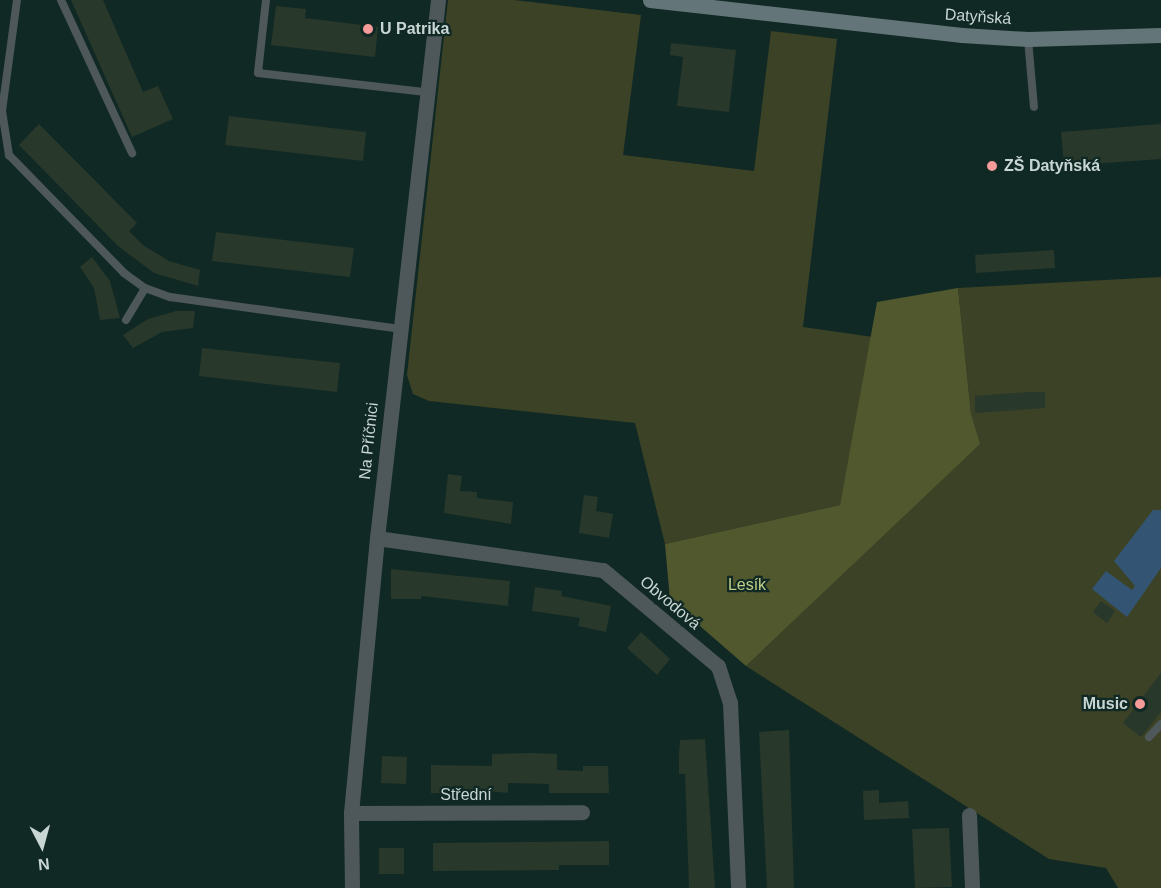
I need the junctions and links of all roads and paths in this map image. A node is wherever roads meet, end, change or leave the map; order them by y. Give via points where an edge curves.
1 (17, 0) edge
2 (61, 0) edge
3 (266, 0) edge
4 (438, 0) edge
5 (650, 0) edge
6 (1161, 35) edge
7 (1028, 39) junction
8 (426, 92) junction
9 (1034, 107) dead end
10 (132, 153) dead end
11 (146, 288) junction
12 (126, 320) dead end
13 (400, 329) junction
14 (376, 538) junction
15 (1161, 724) edge
16 (1149, 737) dead end
17 (582, 812) dead end
18 (351, 813) junction
19 (969, 815) dead end
20 (352, 888) edge
21 (738, 888) edge
22 (972, 888) edge

1 - 11 lane via 2,111 9,155 124,273
2 - 10 lane
3 - 8 lane via 258,73
4 - 8 street, Na Příčnici
5 - 7 main road, Datyňská
6 - 7 main road, Datyňská
7 - 9 lane
8 - 13 street, Na Příčnici
11 - 12 lane
11 - 13 lane via 170,297
13 - 14 street, Na Příčnici
14 - 18 street, Na Příčnici
14 - 21 street, Obvodová via 603,570 718,666 730,702
15 - 16 lane
17 - 18 street, Střední
18 - 20 street, Na Příčnici
19 - 22 street

